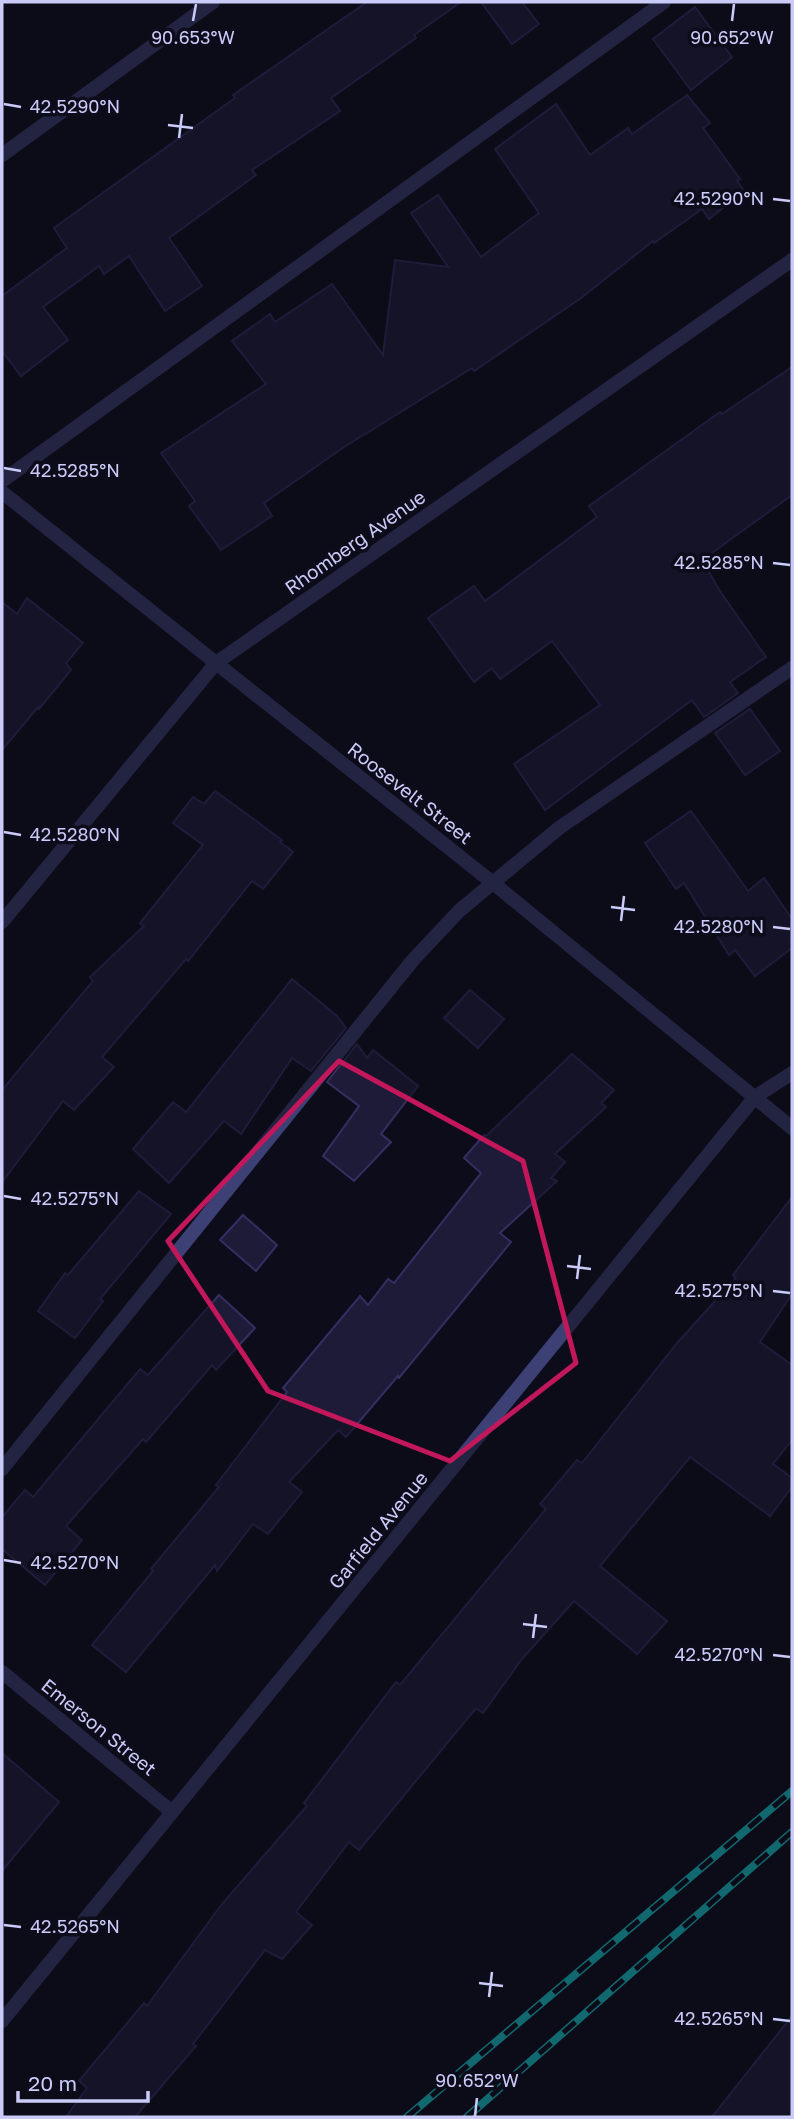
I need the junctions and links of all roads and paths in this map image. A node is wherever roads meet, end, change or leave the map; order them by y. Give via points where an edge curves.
1 (213, 2) edge
2 (664, 2) edge
3 (2, 155) edge
4 (792, 260) edge
5 (2, 481) edge
6 (2, 492) edge
7 (216, 663) junction
8 (792, 668) edge
9 (493, 883) junction
10 (2, 922) edge
11 (792, 1073) edge
12 (755, 1097) junction
13 (792, 1128) edge
14 (2, 1469) edge
15 (2, 1672) edge
16 (172, 1812) junction
17 (2, 2021) edge

1 - 3 street
2 - 5 street
4 - 7 street, Rhomberg Avenue
6 - 7 street, Roosevelt Street
7 - 9 street, Roosevelt Street
7 - 10 street, Rhomberg Avenue
8 - 9 street via 559,828
9 - 12 street, Roosevelt Street
9 - 14 street via 413,960
11 - 12 street, Garfield Avenue
12 - 13 street, Roosevelt Street
12 - 16 street, Garfield Avenue
15 - 16 street, Emerson Street
16 - 17 street, Garfield Avenue

